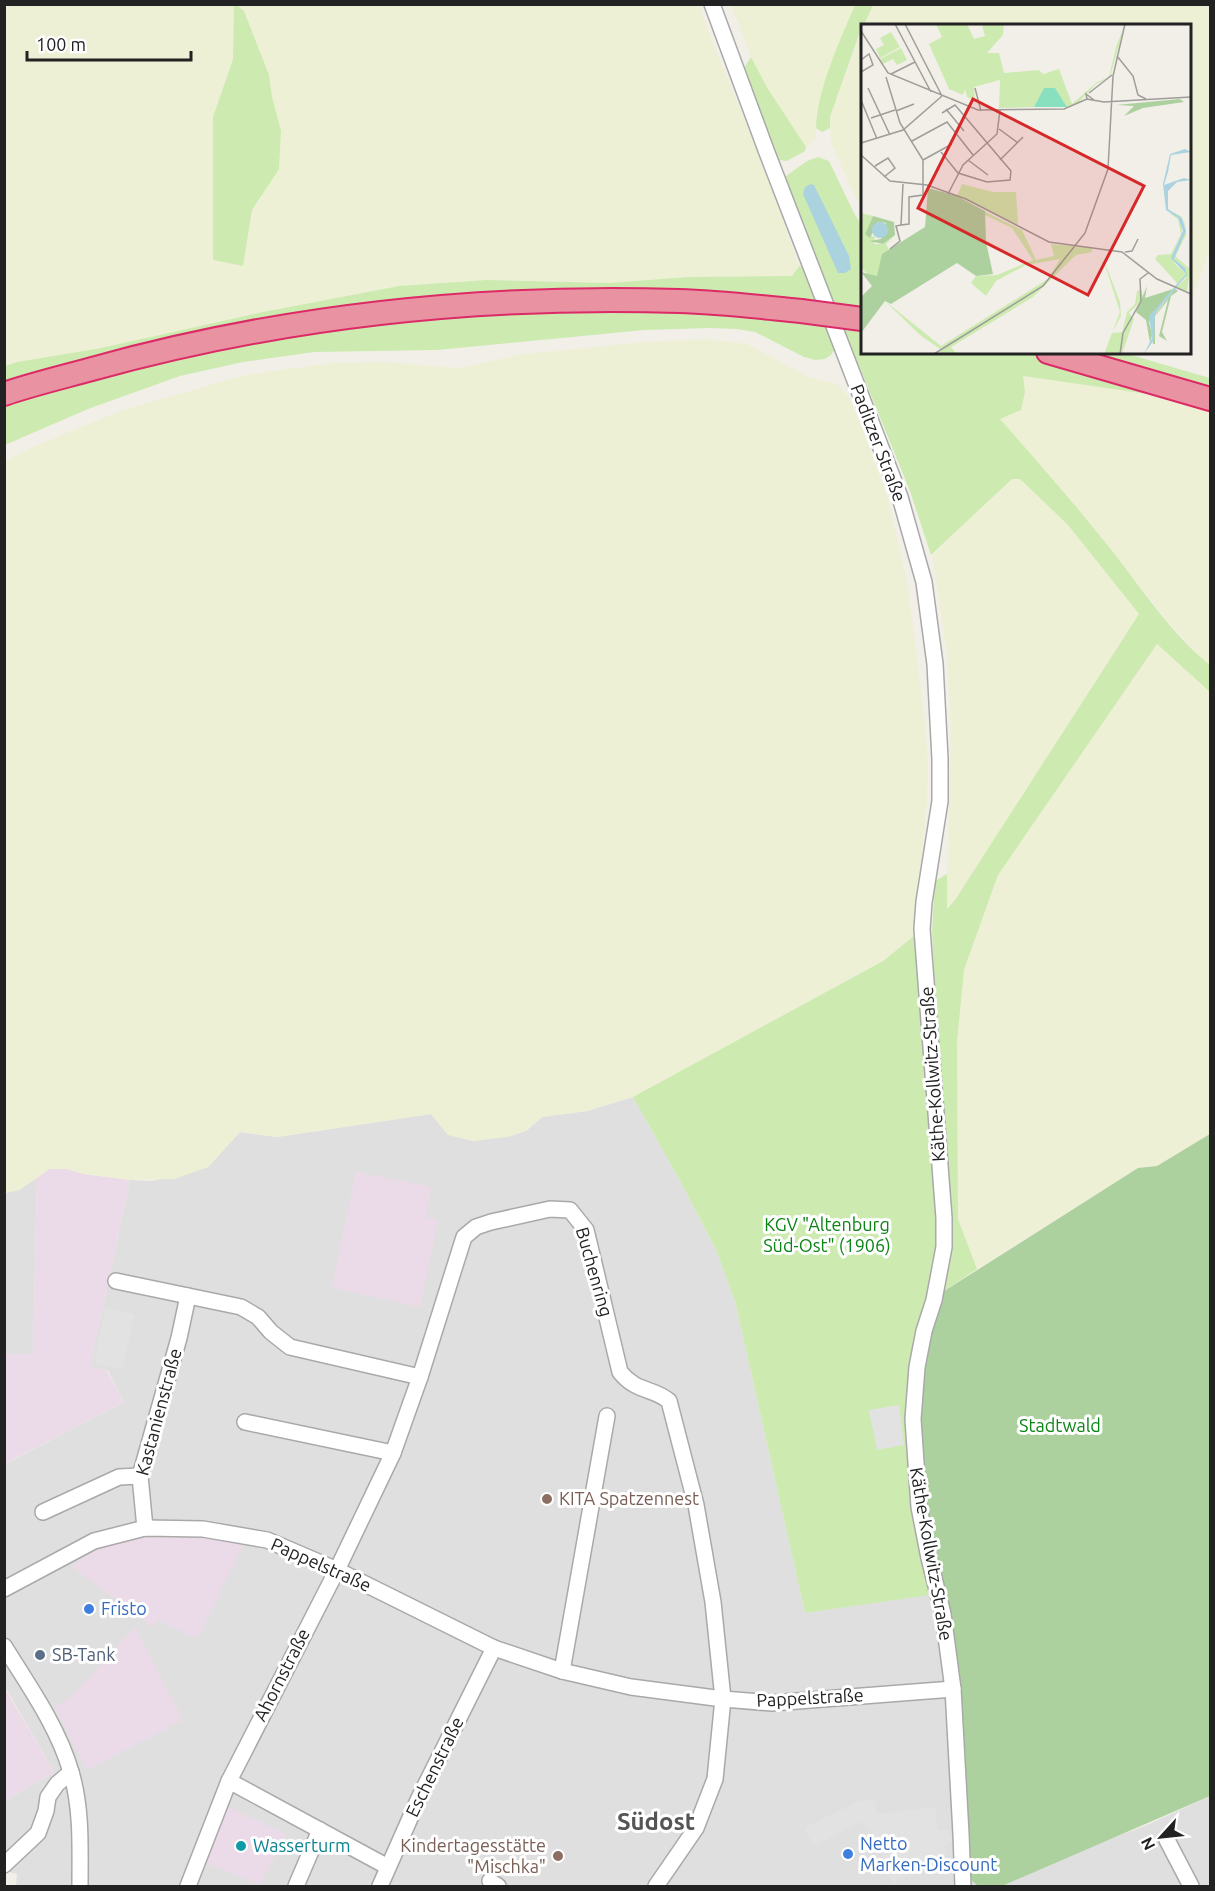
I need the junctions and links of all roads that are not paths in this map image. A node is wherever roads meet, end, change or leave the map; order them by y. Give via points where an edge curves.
1 (712, 4) edge
2 (861, 319) edge
3 (1055, 354) edge
4 (4, 394) edge
5 (1210, 399) edge
6 (924, 902) joint
7 (116, 1281) dead end
8 (188, 1296) junction
9 (420, 1377) junction
10 (607, 1416) dead end
11 (244, 1422) dead end
12 (393, 1453) junction
13 (140, 1476) junction
14 (43, 1512) dead end
15 (145, 1528) junction
16 (337, 1570) junction
17 (4, 1589) edge
18 (4, 1646) edge
19 (494, 1648) junction
20 (562, 1671) junction
21 (953, 1689) junction
22 (723, 1699) junction
23 (71, 1772) junction
24 (229, 1781) junction
25 (320, 1830) junction
26 (1167, 1840) dead end
27 (4, 1864) edge
28 (388, 1867) junction
29 (80, 1887) edge
30 (188, 1887) edge
31 (296, 1887) edge
32 (380, 1887) edge
33 (656, 1887) edge
34 (963, 1887) edge
35 (1191, 1887) edge

1 - 6 street, Paditzer Straße via 900,497 924,582 935,664 940,801
2 - 4 highway, bridge via 680,301 423,308 215,339
3 - 5 highway
6 - 21 street, Käthe-Kollwitz-Straße via 922,929 944,1247 917,1367 914,1428 920,1507 943,1614
7 - 8 street
8 - 9 street via 241,1307 258,1317 290,1347
8 - 13 street, Kastanienstraße
9 - 12 street, Buchenring
9 - 22 street, Buchenring via 464,1237 491,1222 550,1209 570,1210 586,1230 620,1372 642,1390 669,1401 696,1505 713,1602
10 - 20 street
11 - 12 street
12 - 16 street, Buchenring
13 - 14 street via 119,1477
13 - 15 street, Kastanienstraße
15 - 16 street, Pappelstraße via 203,1529 267,1540
15 - 17 street, Pappelstraße via 94,1541
16 - 19 street, Pappelstraße
16 - 24 street, Ahornstraße
18 - 23 street via 48,1719
19 - 20 street, Pappelstraße
19 - 28 street, Eschenstraße
20 - 22 street, Pappelstraße via 630,1687
21 - 22 street, Pappelstraße via 772,1703
21 - 34 street, Käthe-Kollwitz-Straße
22 - 33 street via 715,1779 696,1828
23 - 27 street via 48,1797 38,1833
23 - 29 street via 81,1841
24 - 25 street
24 - 30 street, Ahornstraße
25 - 28 street
25 - 31 street
26 - 35 street
28 - 32 street, Eschenstraße

